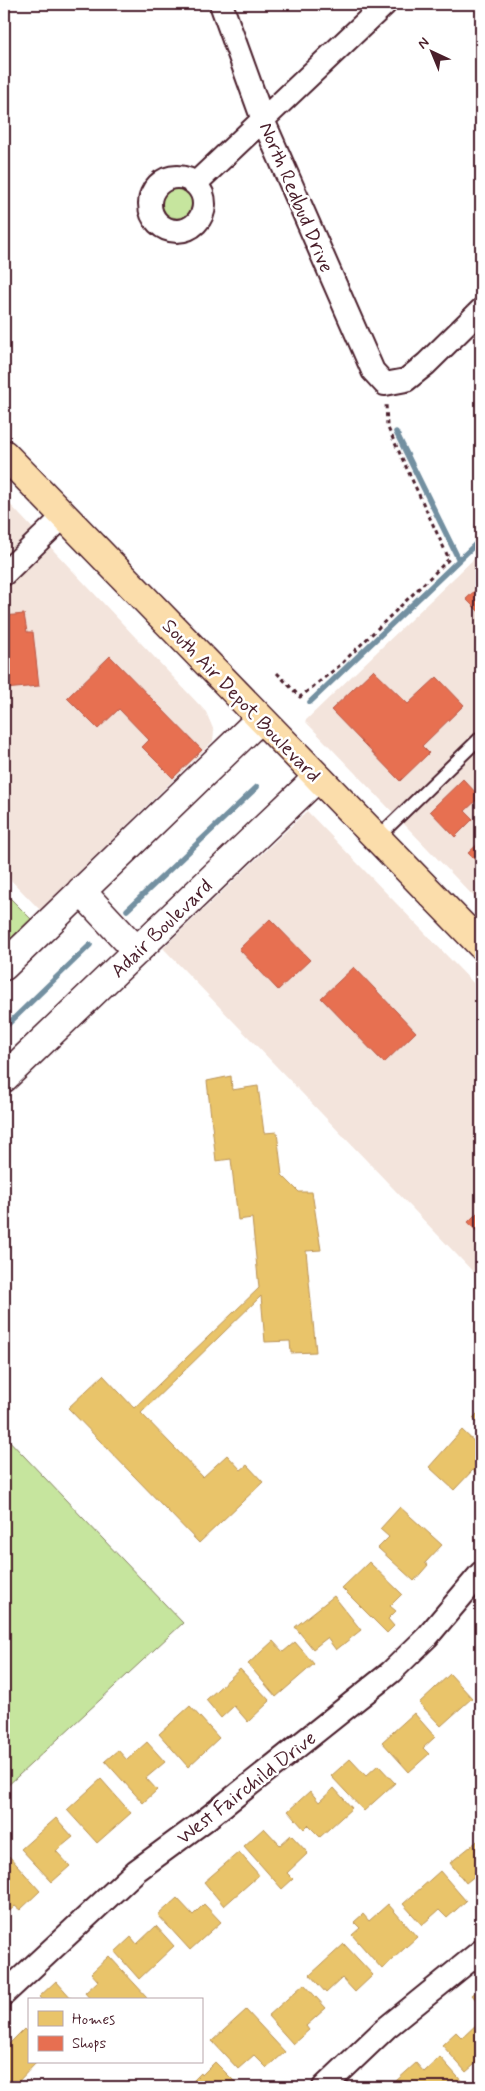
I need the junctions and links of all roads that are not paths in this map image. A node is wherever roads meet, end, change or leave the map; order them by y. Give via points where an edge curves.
1 (221, 4) edge
2 (385, 4) edge
3 (263, 120) junction
4 (195, 184) dead end
5 (481, 310) edge
6 (4, 454) edge
7 (64, 516) junction
8 (4, 574) edge
9 (260, 719) junction
10 (481, 737) edge
11 (317, 778) junction
12 (377, 838) junction
13 (81, 891) junction
14 (481, 945) edge
15 (137, 951) junction
16 (4, 966) edge
17 (4, 1078) edge
18 (481, 1574) edge
19 (481, 1951) edge
20 (4, 1994) edge
21 (324, 2087) edge

1 - 3 street, North Redbud Drive
2 - 3 street
3 - 4 street
3 - 5 street, North Redbud Drive via 365,356 372,371 385,384 406,380
6 - 7 main road, South Air Depot Boulevard
7 - 8 street
7 - 9 main road, South Air Depot Boulevard
9 - 11 main road, South Air Depot Boulevard
9 - 13 street
10 - 12 lane
11 - 12 main road, South Air Depot Boulevard
11 - 15 street, Adair Boulevard
12 - 14 main road, South Air Depot Boulevard
13 - 15 street
13 - 16 street
15 - 17 street, Adair Boulevard
18 - 20 street, West Fairchild Drive via 427,1637 391,1672 136,1871
19 - 21 street via 386,2028

